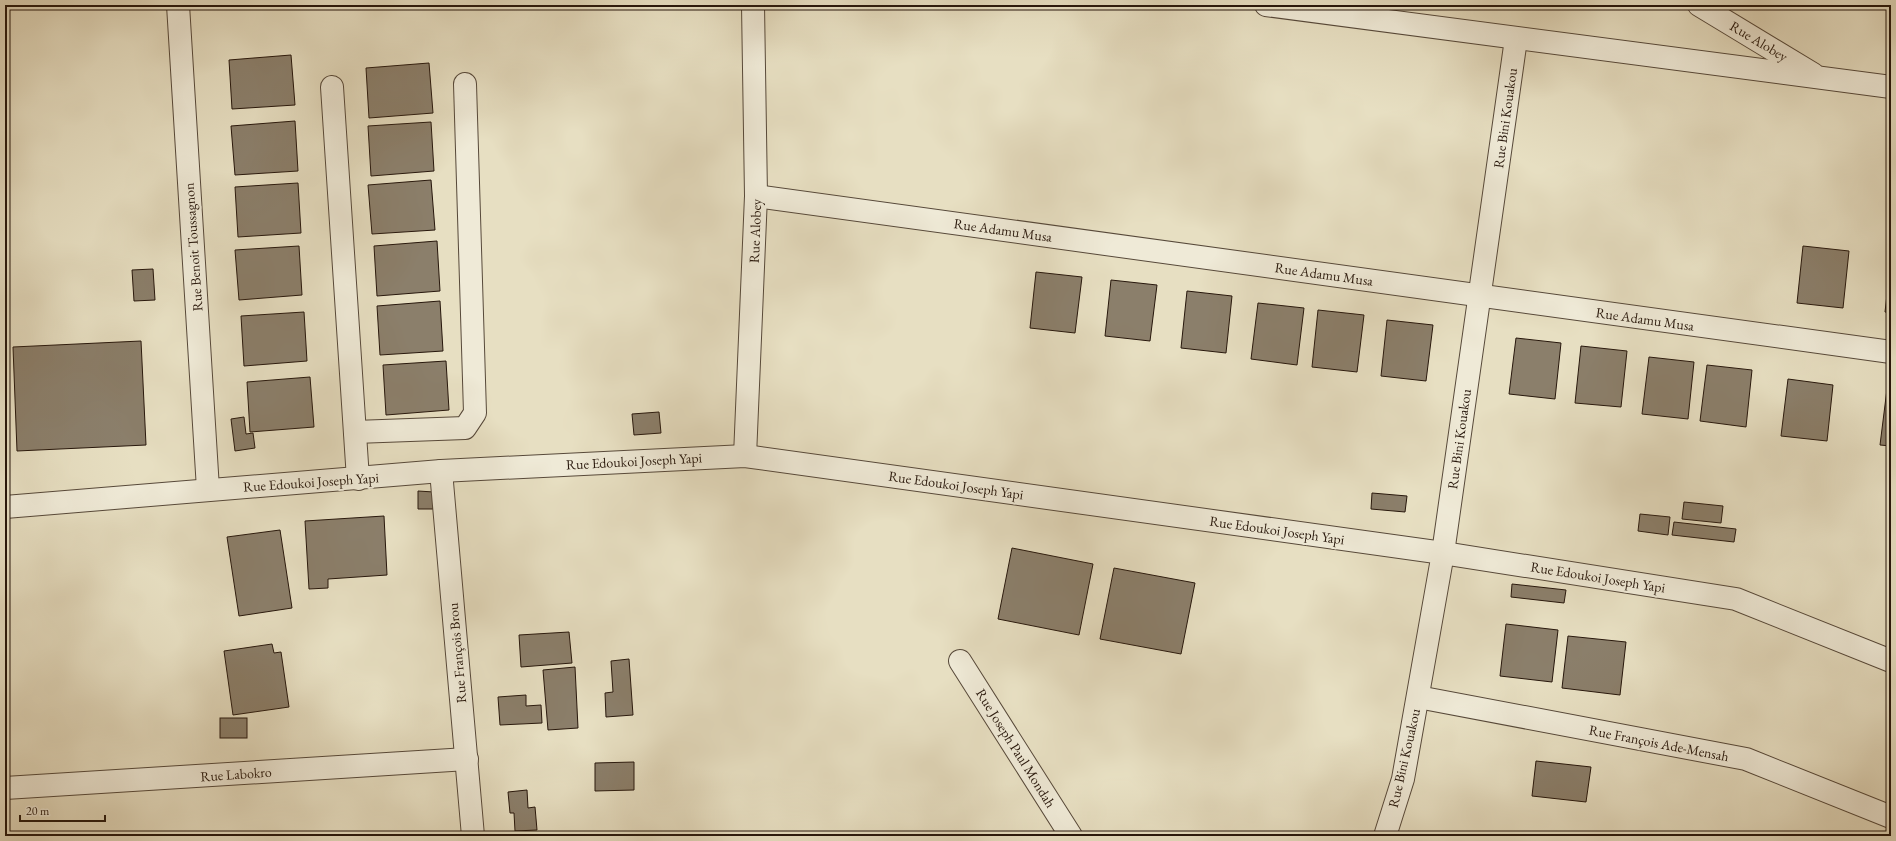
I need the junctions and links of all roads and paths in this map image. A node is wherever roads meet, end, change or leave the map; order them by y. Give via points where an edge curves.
1 (178, 5) edge
2 (753, 5) edge
3 (1266, 5) edge
4 (1699, 5) edge
5 (1516, 39) junction
6 (1819, 78) junction
7 (465, 84) dead end
8 (332, 87) dead end
9 (1891, 87) edge
10 (756, 196) junction
11 (1480, 295) junction
12 (1891, 352) edge
13 (355, 432) junction
14 (745, 456) junction
15 (441, 471) junction
16 (358, 479) junction
17 (208, 489) junction
18 (5, 507) edge
19 (1443, 553) junction
20 (960, 661) dead end
21 (1891, 661) edge
22 (1418, 697) junction
23 (467, 759) junction
24 (5, 788) edge
25 (1891, 817) edge
26 (474, 836) edge
27 (1070, 836) edge
28 (1385, 836) edge

1 - 17 street, Rue Benoit Toussagnon
2 - 10 street, Rue Alobey
3 - 5 street
4 - 6 street, Rue Alobey
5 - 6 street
5 - 11 street, Rue Bini Kouakou
6 - 9 street
7 - 13 street via 475,413 465,428
8 - 13 street
10 - 11 street, Rue Adamu Musa
10 - 14 street, Rue Alobey
11 - 12 street, Rue Adamu Musa
11 - 19 street, Rue Bini Kouakou
13 - 16 street
14 - 15 street, Rue Edoukoi Joseph Yapi
14 - 19 street, Rue Edoukoi Joseph Yapi
15 - 16 street, Rue Edoukoi Joseph Yapi
15 - 23 street, Rue François Brou
16 - 17 street, Rue Edoukoi Joseph Yapi
17 - 18 street, Rue Edoukoi Joseph Yapi
19 - 21 street, Rue Edoukoi Joseph Yapi via 1736,599
19 - 22 street, Rue Bini Kouakou
20 - 27 street, Rue Joseph Paul Mondah
22 - 25 street, Rue François Ade-Mensah via 1746,759
22 - 28 street, Rue Bini Kouakou via 1402,778
23 - 24 street, Rue Labokro
23 - 26 street, Rue François Brou

